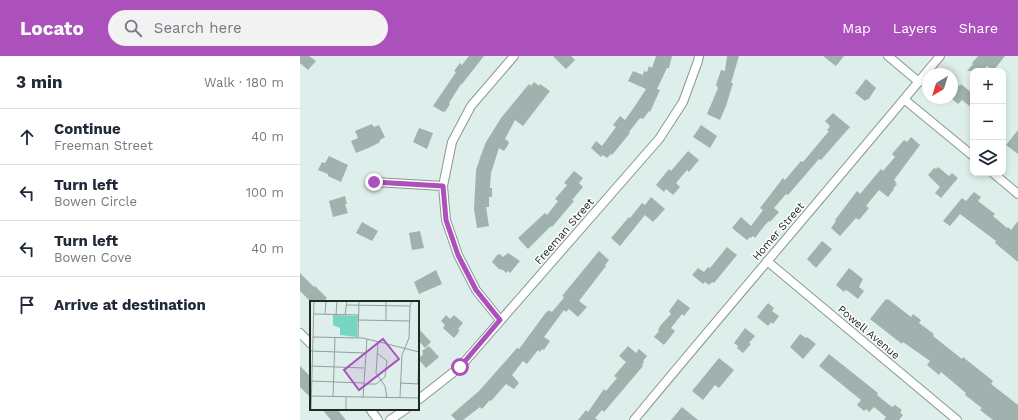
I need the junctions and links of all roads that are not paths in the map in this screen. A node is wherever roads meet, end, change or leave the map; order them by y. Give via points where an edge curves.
1 (514, 56) edge
2 (699, 56) edge
3 (888, 56) edge
4 (940, 56) edge
5 (919, 82) junction
6 (905, 100) junction
7 (970, 154) edge
8 (997, 176) edge
9 (374, 182) dead end
10 (443, 186) junction
11 (1018, 194) edge
12 (767, 261) junction
13 (500, 320) junction
14 (300, 333) edge
15 (310, 343) edge
16 (419, 399) edge
17 (371, 410) edge
18 (405, 410) edge
19 (378, 420) edge
20 (390, 420) edge
21 (634, 420) edge
22 (957, 420) edge

1 - 10 street via 470,106 452,142
2 - 13 street, Freeman Street via 683,102 659,139
3 - 5 street
4 - 5 street, Homer Street
5 - 6 street, Homer Street
6 - 7 street
6 - 12 street, Homer Street
8 - 11 street
9 - 10 street
10 - 13 street via 446,220 458,255 476,290
12 - 21 street, Homer Street
12 - 22 street, Powell Avenue
13 - 16 street, Freeman Street via 460,367
14 - 15 street
17 - 19 street
18 - 20 street

